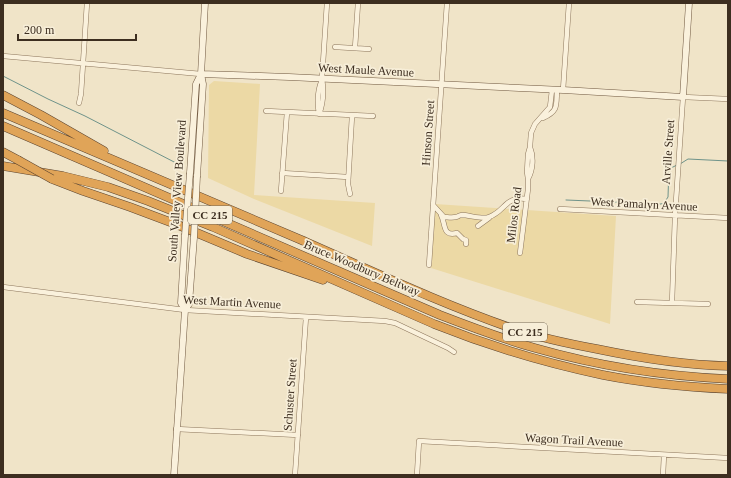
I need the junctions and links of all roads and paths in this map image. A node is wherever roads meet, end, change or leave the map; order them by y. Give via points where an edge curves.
1 (87, 3) edge
2 (205, 3) edge
3 (327, 3) edge
4 (358, 3) edge
5 (447, 3) edge
6 (569, 3) edge
7 (689, 3) edge
8 (335, 47) dead end
9 (355, 48) junction
10 (369, 49) dead end
11 (3, 56) edge
12 (84, 64) junction
13 (201, 74) junction
14 (322, 78) junction
15 (442, 85) junction
16 (557, 90) junction
17 (3, 95) edge
18 (683, 97) junction
19 (728, 99) edge
20 (78, 103) dead end
21 (266, 111) dead end
22 (286, 112) junction
23 (3, 113) edge
24 (320, 114) junction
25 (352, 116) junction
26 (372, 116) dead end
27 (3, 126) edge
28 (3, 152) edge
29 (18, 164) junction
30 (3, 167) edge
31 (134, 168) junction
32 (282, 173) junction
33 (348, 177) junction
34 (281, 191) dead end
35 (350, 194) dead end
36 (527, 199) junction
37 (433, 204) junction
38 (560, 209) dead end
39 (440, 214) junction
40 (675, 216) junction
41 (489, 218) junction
42 (728, 218) edge
43 (478, 226) dead end
44 (466, 244) dead end
45 (520, 253) dead end
46 (429, 265) dead end
47 (3, 287) edge
48 (368, 295) junction
49 (637, 302) dead end
50 (672, 303) junction
51 (708, 304) dead end
52 (184, 310) junction
53 (306, 317) junction
54 (454, 352) dead end
55 (728, 366) edge
56 (728, 380) edge
57 (703, 388) junction
58 (728, 389) edge
59 (728, 393) edge
60 (176, 429) junction
61 (298, 435) junction
62 (664, 455) junction
63 (728, 458) edge
64 (173, 474) edge
65 (295, 475) edge
66 (417, 475) edge
67 (663, 475) edge

1 - 12 street
2 - 13 main road, South Valley View Boulevard
3 - 14 street
4 - 9 street
5 - 15 street, Hinson Street
6 - 16 street, Milos Road
7 - 18 main road, Arville Street
8 - 9 street
9 - 10 street
11 - 12 street, West Maule Avenue
12 - 13 street, West Maule Avenue
12 - 20 street
13 - 14 main road, West Maule Avenue
13 - 52 main road, South Valley View Boulevard, bridge via 196,84 185,235 181,303
13 - 52 main road, South Valley View Boulevard, bridge via 203,84 194,237 189,304
14 - 15 main road, West Maule Avenue
14 - 24 street via 324,88
15 - 16 main road, West Maule Avenue
15 - 37 street, Hinson Street
16 - 18 main road, West Maule Avenue
16 - 36 street, Milos Road via 550,107 532,131 532,173 528,179
17 - 31 highway
18 - 19 street, West Maule Avenue
18 - 40 street, Arville Street
21 - 22 street
22 - 24 street
22 - 32 street
23 - 31 highway, Bruce Woodbury Beltway / CC 215
24 - 25 street
25 - 26 street
25 - 33 street
27 - 56 highway, Bruce Woodbury Beltway / CC 215 via 460,323 536,348 591,361 653,373
28 - 29 highway
29 - 30 highway
29 - 48 highway, bridge via 52,180 178,225 247,254
29 - 48 highway, CC 215 via 108,187 148,201
31 - 55 highway, Bruce Woodbury Beltway / CC 215 via 457,308 516,329 628,356
32 - 33 street
32 - 34 street
33 - 35 street
36 - 41 street via 514,199
36 - 45 street, Milos Road
37 - 39 street
37 - 46 street, Hinson Street
38 - 40 street, West Pamalyn Avenue
39 - 41 street via 446,217 463,215
39 - 44 street via 446,232 457,233 466,240
40 - 42 street, West Pamalyn Avenue
40 - 50 street, Arville Street
41 - 43 street
47 - 52 street, West Martin Avenue
48 - 57 highway, CC 215 via 462,336 514,353 609,376
49 - 50 street
50 - 51 street
52 - 53 street, West Martin Avenue
52 - 60 main road, South Valley View Boulevard
53 - 54 street, West Martin Avenue via 395,323
53 - 61 street, Schuster Street
57 - 58 highway, CC 215
57 - 59 highway
60 - 61 street
60 - 64 main road, South Valley View Boulevard
61 - 65 street, Schuster Street
62 - 63 street, Wagon Trail Avenue
62 - 66 street, Wagon Trail Avenue via 419,441
62 - 67 street

